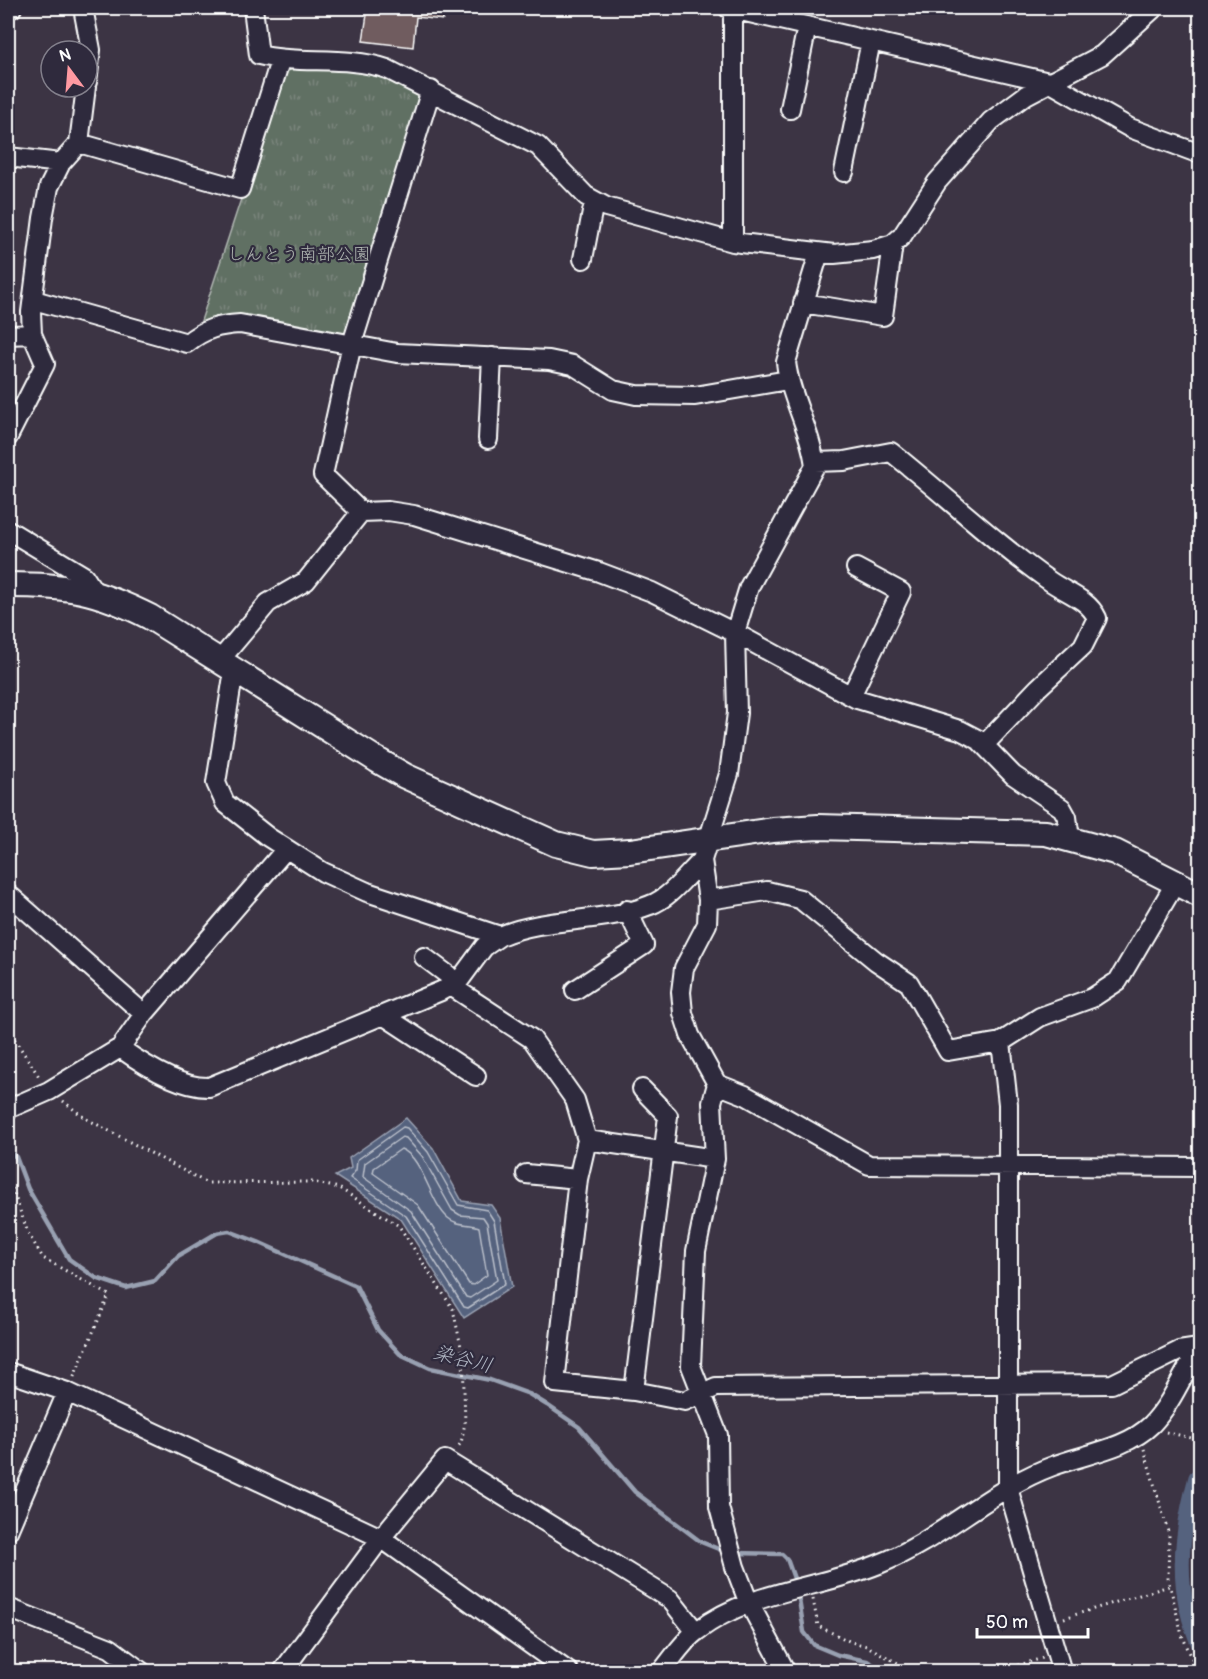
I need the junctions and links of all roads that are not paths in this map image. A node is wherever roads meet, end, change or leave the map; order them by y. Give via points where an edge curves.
1 (83, 8) edge
2 (254, 8) edge
3 (731, 8) edge
4 (1154, 8) edge
5 (807, 26) junction
6 (89, 39) edge
7 (871, 41) junction
8 (280, 60) junction
9 (1049, 82) junction
10 (431, 90) junction
11 (84, 99) edge
12 (790, 108) dead end
13 (79, 143) junction
14 (1200, 154) edge
15 (8, 157) edge
16 (61, 163) junction
17 (844, 172) dead end
18 (594, 202) junction
19 (733, 242) junction
20 (893, 244) junction
21 (819, 253) junction
22 (583, 259) dead end
23 (34, 300) junction
24 (802, 303) junction
25 (32, 334) junction
26 (8, 335) edge
27 (352, 344) junction
28 (492, 357) junction
29 (788, 380) junction
30 (8, 437) edge
31 (488, 439) dead end
32 (815, 462) junction
33 (361, 512) junction
34 (8, 530) edge
35 (856, 568) dead end
36 (8, 585) edge
37 (95, 593) junction
38 (735, 633) junction
39 (227, 665) junction
40 (850, 696) junction
41 (984, 745) junction
42 (1070, 839) junction
43 (286, 849) junction
44 (704, 849) junction
45 (1176, 882) junction
46 (8, 894) edge
47 (1200, 895) edge
48 (708, 900) junction
49 (627, 910) junction
50 (500, 936) junction
51 (424, 957) dead end
52 (451, 986) junction
53 (575, 990) dead end
54 (144, 1014) junction
55 (383, 1015) junction
56 (1001, 1042) junction
57 (120, 1048) junction
58 (476, 1076) dead end
59 (717, 1084) junction
60 (642, 1089) dead end
61 (8, 1109) edge
62 (587, 1140) junction
63 (664, 1151) junction
64 (715, 1159) junction
65 (1007, 1166) junction
66 (1200, 1167) edge
67 (526, 1174) dead end
68 (578, 1179) junction
69 (1200, 1348) edge
70 (8, 1372) edge
71 (1007, 1387) junction
72 (634, 1391) junction
73 (67, 1392) junction
74 (703, 1393) junction
75 (1008, 1488) junction
76 (8, 1531) edge
77 (381, 1538) junction
78 (748, 1601) junction
79 (8, 1608) edge
80 (696, 1632) junction
81 (1059, 1663) edge
82 (142, 1671) edge
83 (282, 1671) edge
84 (568, 1671) edge
85 (661, 1671) edge
86 (786, 1671) edge

1 - 6 street
2 - 8 street via 259,55
3 - 5 street
3 - 19 street
4 - 9 street via 1102,55
5 - 7 street
5 - 12 street
7 - 9 street
7 - 17 street
8 - 10 street via 360,61
8 - 13 street via 240,189
9 - 14 street via 1130,128
9 - 20 street via 991,121 969,143
10 - 18 street via 538,146
10 - 27 street
11 - 13 street
13 - 16 street
15 - 16 street
16 - 23 street via 49,187
18 - 19 street
18 - 22 street
19 - 21 street
20 - 21 street via 873,250
20 - 24 street via 883,316
21 - 24 street
23 - 25 street
23 - 27 street via 187,343 201,331 240,324
24 - 29 street via 786,353
25 - 26 street
25 - 30 street via 45,364
27 - 28 street via 397,353
27 - 33 street via 324,475
28 - 29 street via 573,365 613,390 636,395 694,396
28 - 31 street
29 - 32 street
32 - 38 street via 809,481 750,587
32 - 41 street via 891,452 1030,568 1094,612 1097,618 1083,646
33 - 38 street via 414,515 599,572 652,592
33 - 39 street via 306,581 268,603
34 - 37 street via 84,576
35 - 40 street via 901,592
36 - 37 street via 76,588
37 - 39 street via 114,598 150,617
38 - 40 street
38 - 44 street via 736,723 729,774
39 - 43 street via 216,783 225,803
39 - 44 street via 405,776 556,844 593,853
40 - 41 street via 960,730
41 - 42 street via 1013,775 1062,808
42 - 44 street via 1046,833 993,830 818,827
42 - 45 street via 1115,852
43 - 50 street via 323,872 368,892
43 - 54 street
44 - 48 street
44 - 49 street via 671,891 651,905
45 - 47 street
45 - 56 street via 1118,981 1092,998 1041,1017
46 - 54 street
48 - 56 street via 767,891 800,899 909,983 948,1051
48 - 59 street via 707,924 684,968 681,992 690,1035
49 - 50 street via 524,926
49 - 53 street via 644,945
50 - 52 street via 484,947
51 - 52 street via 448,975
52 - 55 street
52 - 62 street via 532,1040 575,1100
54 - 57 street
55 - 57 street via 209,1087 196,1087 140,1062
55 - 58 street
56 - 65 street via 1008,1104
57 - 61 street via 49,1091
59 - 64 street via 712,1102
59 - 65 street via 745,1095 869,1165
60 - 63 street via 668,1116
62 - 63 street
62 - 68 street
63 - 64 street
63 - 72 street
64 - 74 street via 695,1262 691,1366
65 - 66 street
65 - 71 street
67 - 68 street
68 - 72 street via 555,1383
69 - 71 street via 1179,1351 1112,1384
69 - 75 street via 1145,1428 1113,1446 1052,1466
70 - 73 street
71 - 74 street via 716,1387
71 - 75 street
72 - 74 street via 686,1401
73 - 76 street
73 - 77 street
74 - 78 street via 718,1435 719,1507
75 - 78 street via 905,1554
75 - 81 street
77 - 80 street via 446,1460 670,1599
77 - 83 street
77 - 84 street
78 - 80 street
78 - 86 street
79 - 82 street via 110,1648
80 - 85 street

